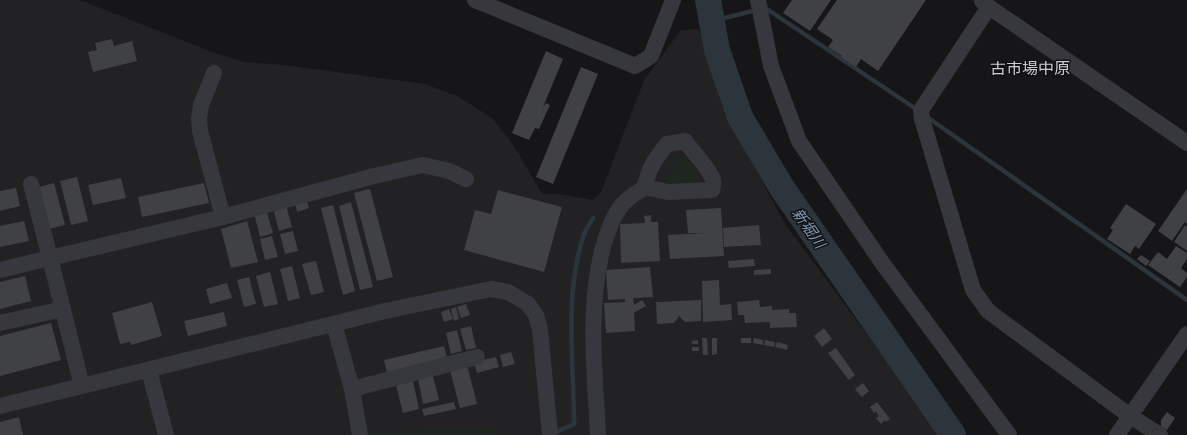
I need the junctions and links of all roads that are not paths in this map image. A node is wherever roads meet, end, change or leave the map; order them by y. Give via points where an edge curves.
1 (475, 0) edge
2 (673, 0) edge
3 (758, 0) edge
4 (984, 2) edge
5 (214, 74) dead end
6 (1187, 143) edge
7 (466, 179) dead end
8 (31, 184) dead end
9 (645, 187) dead end
10 (223, 217) junction
11 (50, 258) junction
12 (0, 270) edge
13 (63, 309) junction
14 (0, 323) edge
15 (334, 324) junction
16 (1187, 334) edge
17 (477, 357) dead end
18 (149, 370) junction
19 (82, 386) junction
20 (352, 389) junction
21 (0, 406) edge
22 (1130, 416) junction
23 (166, 435) edge
24 (360, 435) edge
25 (550, 435) edge
26 (598, 435) edge
27 (1010, 435) edge
28 (1117, 435) edge
29 (1160, 435) edge

1 - 2 street via 635,66 651,56
3 - 27 street via 771,66 799,141 883,264
4 - 6 street
4 - 22 street via 921,110 973,290 988,311
5 - 10 street via 201,105 199,119
7 - 10 street via 448,170 423,166 374,176
8 - 11 street
9 - 26 street via 622,205 608,230 599,265 594,295 593,331
10 - 11 street
11 - 12 street
11 - 13 street
13 - 14 street
13 - 19 street
15 - 18 street
15 - 20 street
15 - 25 street via 491,289 508,292 528,304 536,315 540,329
16 - 22 street
17 - 20 street
18 - 19 street
18 - 23 street
19 - 21 street
20 - 24 street
22 - 28 street
22 - 29 street

